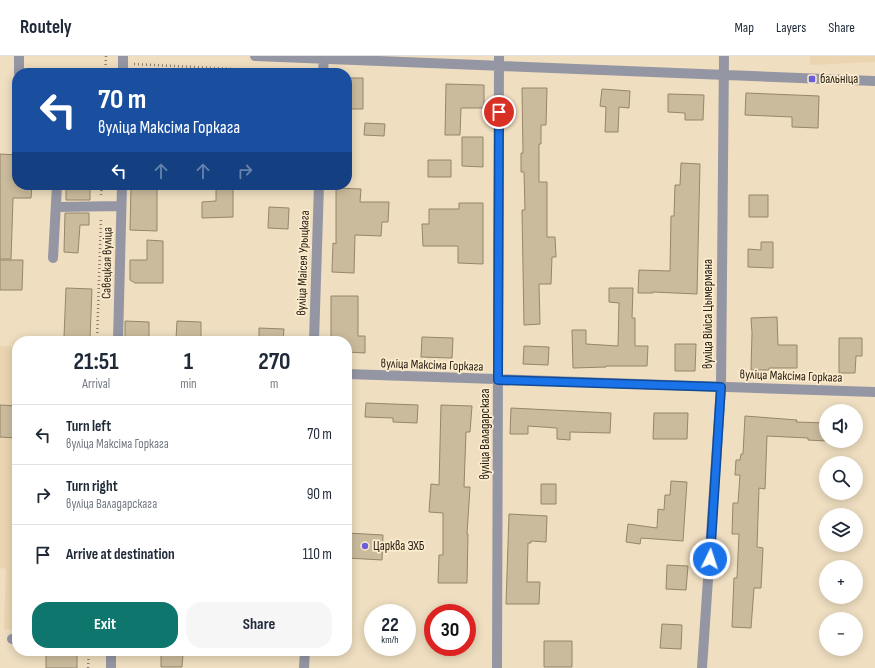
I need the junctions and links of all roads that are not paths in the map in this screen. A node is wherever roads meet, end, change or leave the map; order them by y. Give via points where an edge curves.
1 (19, 56) edge
2 (255, 56) edge
3 (724, 56) edge
4 (324, 58) edge
5 (499, 61) edge
6 (19, 68) edge
7 (323, 68) edge
8 (723, 75) junction
9 (875, 81) edge
10 (57, 190) edge
11 (122, 190) edge
12 (319, 190) edge
13 (56, 206) junction
14 (121, 206) junction
15 (53, 258) dead end
16 (118, 336) edge
17 (314, 336) edge
18 (352, 374) edge
19 (498, 380) junction
20 (721, 387) junction
21 (875, 392) edge
22 (111, 656) edge
23 (305, 656) edge
24 (111, 668) edge
25 (304, 668) edge
26 (497, 668) edge
27 (702, 668) edge

1 - 6 street
2 - 4 street
3 - 8 street, вуліца Віліса Цымермана
4 - 5 street
4 - 7 street
5 - 8 street via 597,71
5 - 19 street, вуліца Валадарскага
8 - 9 street
8 - 20 street, вуліца Віліса Цымермана
10 - 13 street
11 - 14 street, Савецкая вуліца
12 - 17 street, вуліца Маісея Урыцкага
13 - 14 street
13 - 15 street
14 - 16 street, Савецкая вуліца
18 - 19 street, вуліца Максіма Горкага
19 - 20 street, вуліца Максіма Горкага
19 - 26 street, вуліца Валадарскага
20 - 21 street, вуліца Максіма Горкага
20 - 27 street, вуліца Віліса Цымермана
22 - 24 street
23 - 25 street

